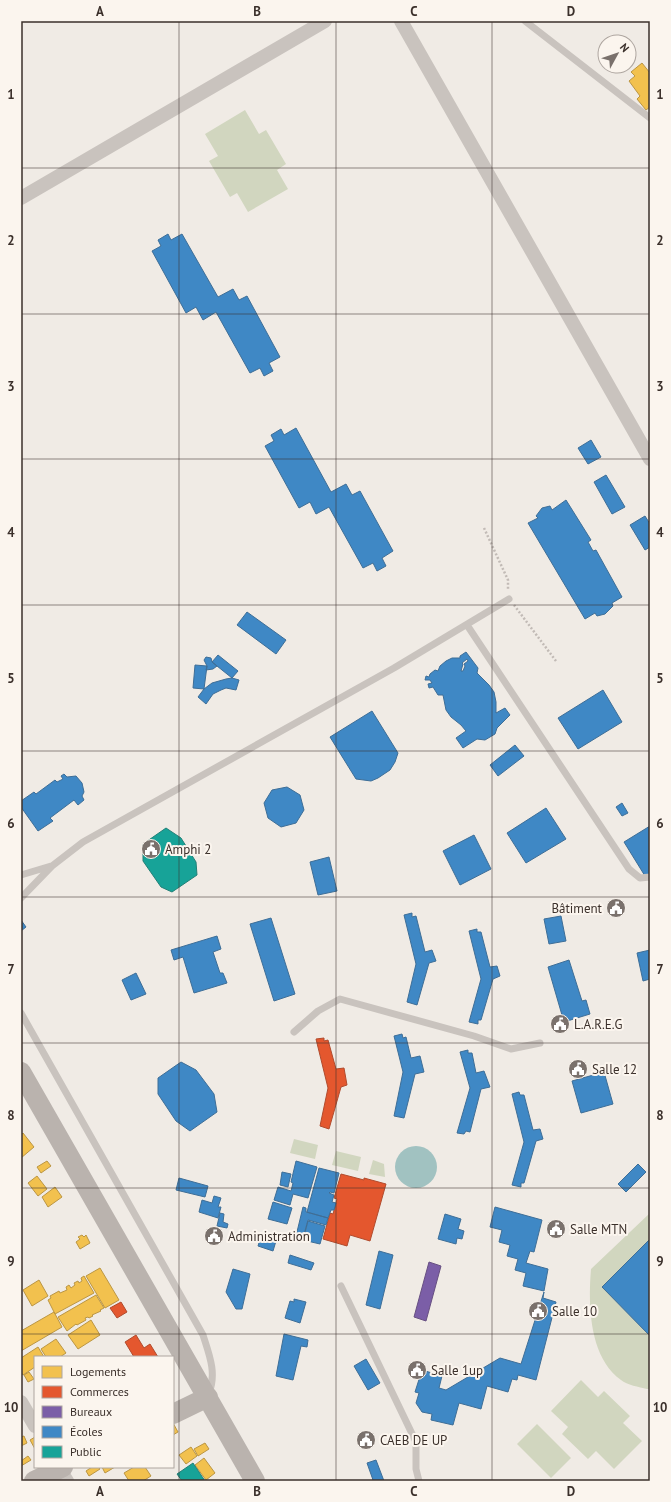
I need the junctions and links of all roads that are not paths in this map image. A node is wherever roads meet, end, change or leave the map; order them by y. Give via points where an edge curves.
1 (325, 21) edge
2 (401, 21) edge
3 (525, 21) edge
4 (650, 118) edge
5 (21, 198) edge
6 (650, 459) edge
7 (509, 599) dead end
8 (467, 625) junction
9 (52, 866) junction
10 (21, 875) edge
11 (650, 877) edge
12 (21, 898) edge
13 (21, 1013) edge
14 (294, 1032) dead end
15 (540, 1043) dead end
16 (21, 1072) edge
17 (341, 1286) dead end
18 (208, 1397) junction
19 (21, 1402) edge
20 (174, 1414) edge
21 (34, 1424) edge
22 (62, 1471) edge
23 (34, 1481) edge
24 (255, 1481) edge
25 (419, 1481) edge

1 - 5 street
2 - 6 street
3 - 4 lane
7 - 8 lane
8 - 9 lane via 237,758 84,842
8 - 11 lane via 629,869 640,878
9 - 10 lane
9 - 12 lane
13 - 18 lane via 203,1335 213,1376
14 - 15 lane via 318,1011 340,999 511,1048
16 - 18 street
17 - 25 lane via 416,1442 416,1469
18 - 20 street
18 - 24 street
19 - 21 street
22 - 23 street

